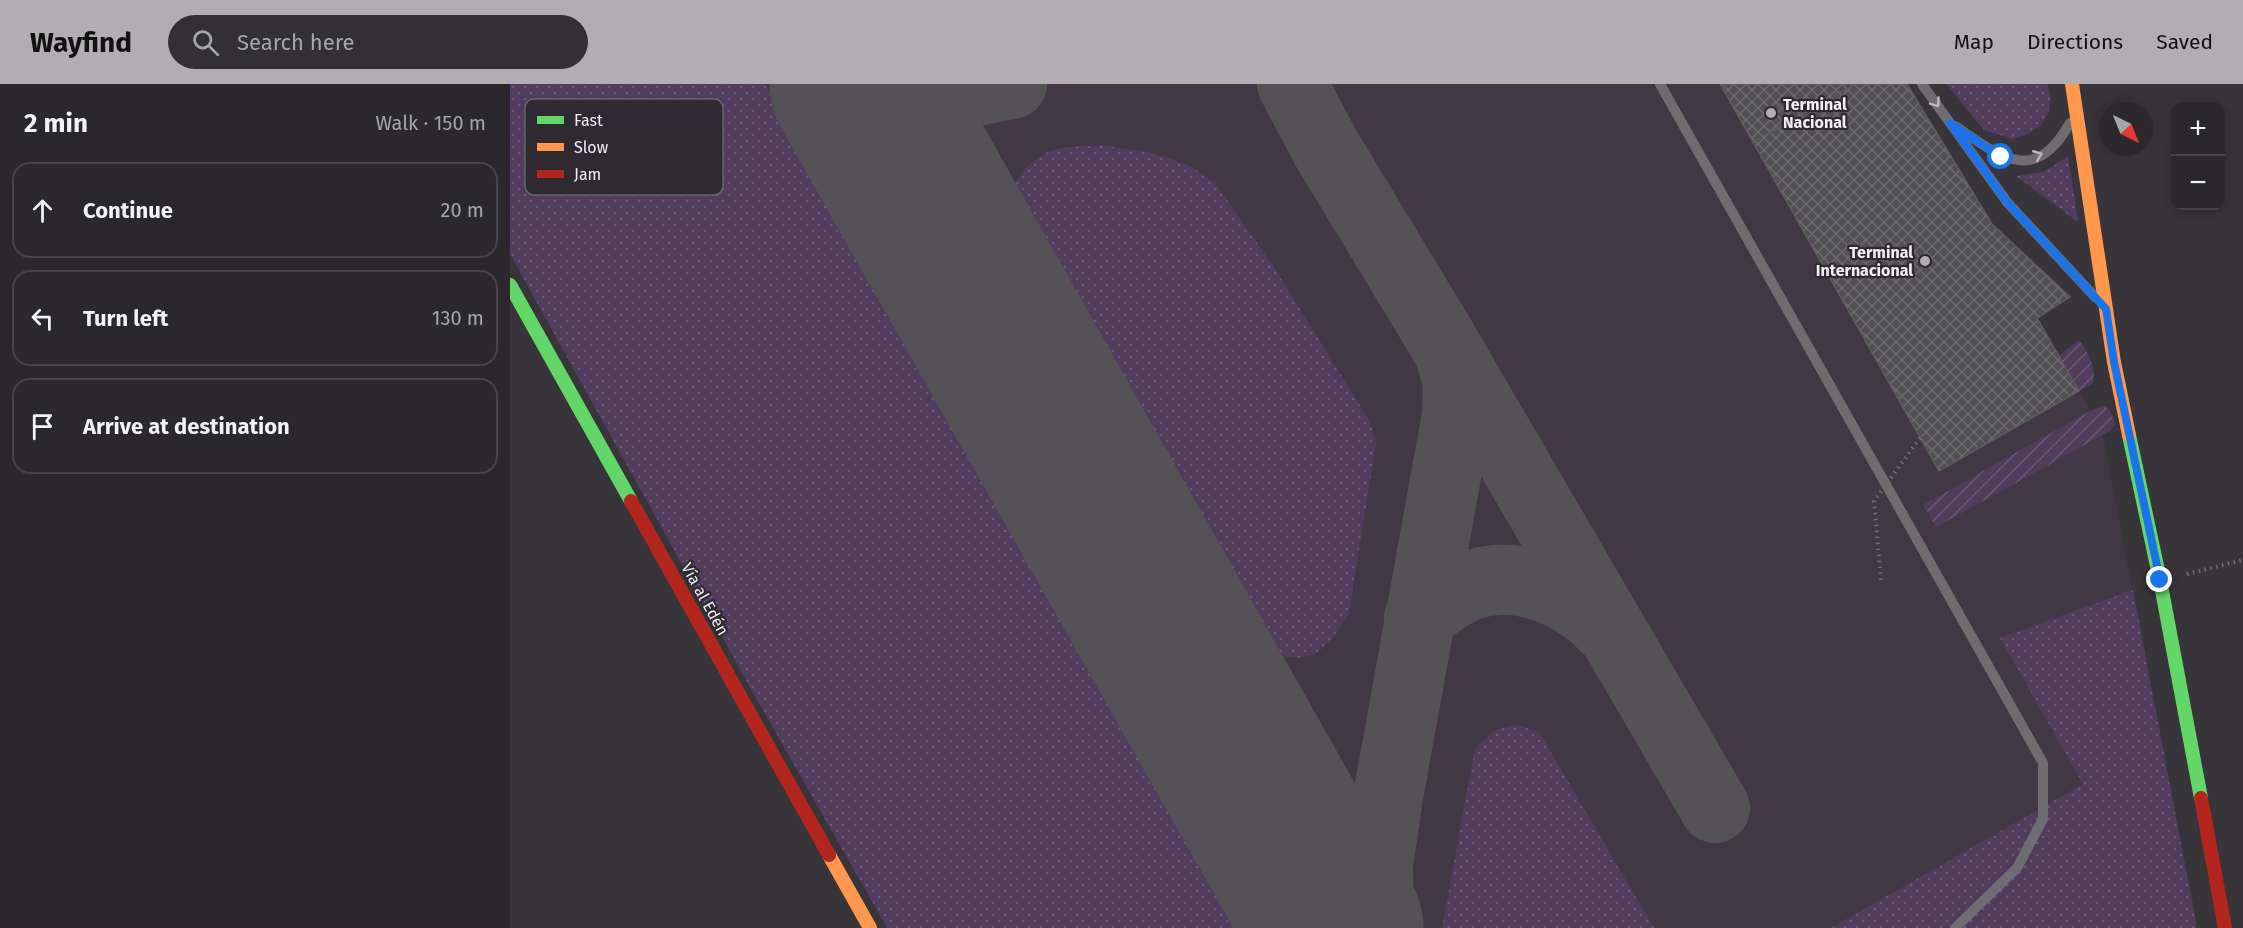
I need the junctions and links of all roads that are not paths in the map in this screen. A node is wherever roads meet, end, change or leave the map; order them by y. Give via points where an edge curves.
1 (1660, 84) edge
2 (1922, 84) edge
3 (2066, 84) edge
4 (2073, 84) edge
5 (2076, 104) junction
6 (1950, 123) junction
7 (510, 285) edge
8 (2106, 309) junction
9 (870, 928) edge
10 (1955, 928) edge
11 (2224, 928) edge

1 - 10 lane via 2043,763 2043,819 2017,867
2 -> 6 lane
3 - 5 main road
4 - 5 main road
6 -> 5 lane via 2001,157 2020,162 2055,145
5 - 8 main road
6 - 8 lane via 2007,202
7 - 9 main road, Vía al Edén
8 - 11 main road

